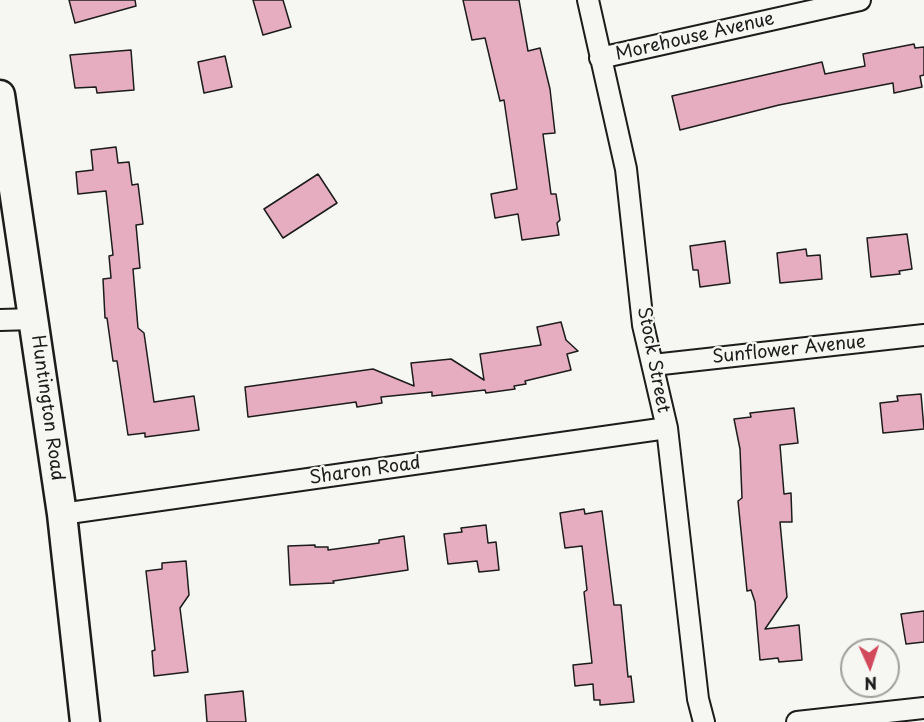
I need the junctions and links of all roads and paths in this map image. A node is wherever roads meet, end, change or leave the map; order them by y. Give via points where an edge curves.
1 (588, 0) edge
2 (860, 0) edge
3 (600, 58) junction
4 (0, 95) edge
5 (34, 319) junction
6 (0, 320) edge
7 (924, 335) edge
8 (653, 365) junction
9 (667, 428) junction
10 (62, 514) junction
11 (924, 708) edge
12 (85, 722) edge
13 (704, 722) edge
14 (797, 722) edge

1 - 3 street, Stock Street
2 - 3 street, Morehouse Avenue
3 - 8 street, Stock Street via 626,169 644,325
4 - 5 main road, Huntington Road
5 - 6 street
5 - 10 main road, Huntington Road
7 - 8 street, Sunflower Avenue
8 - 9 street, Stock Street
9 - 10 street, Sharon Road
9 - 13 street, Stock Street via 699,708
10 - 12 main road, Huntington Road
11 - 14 street

